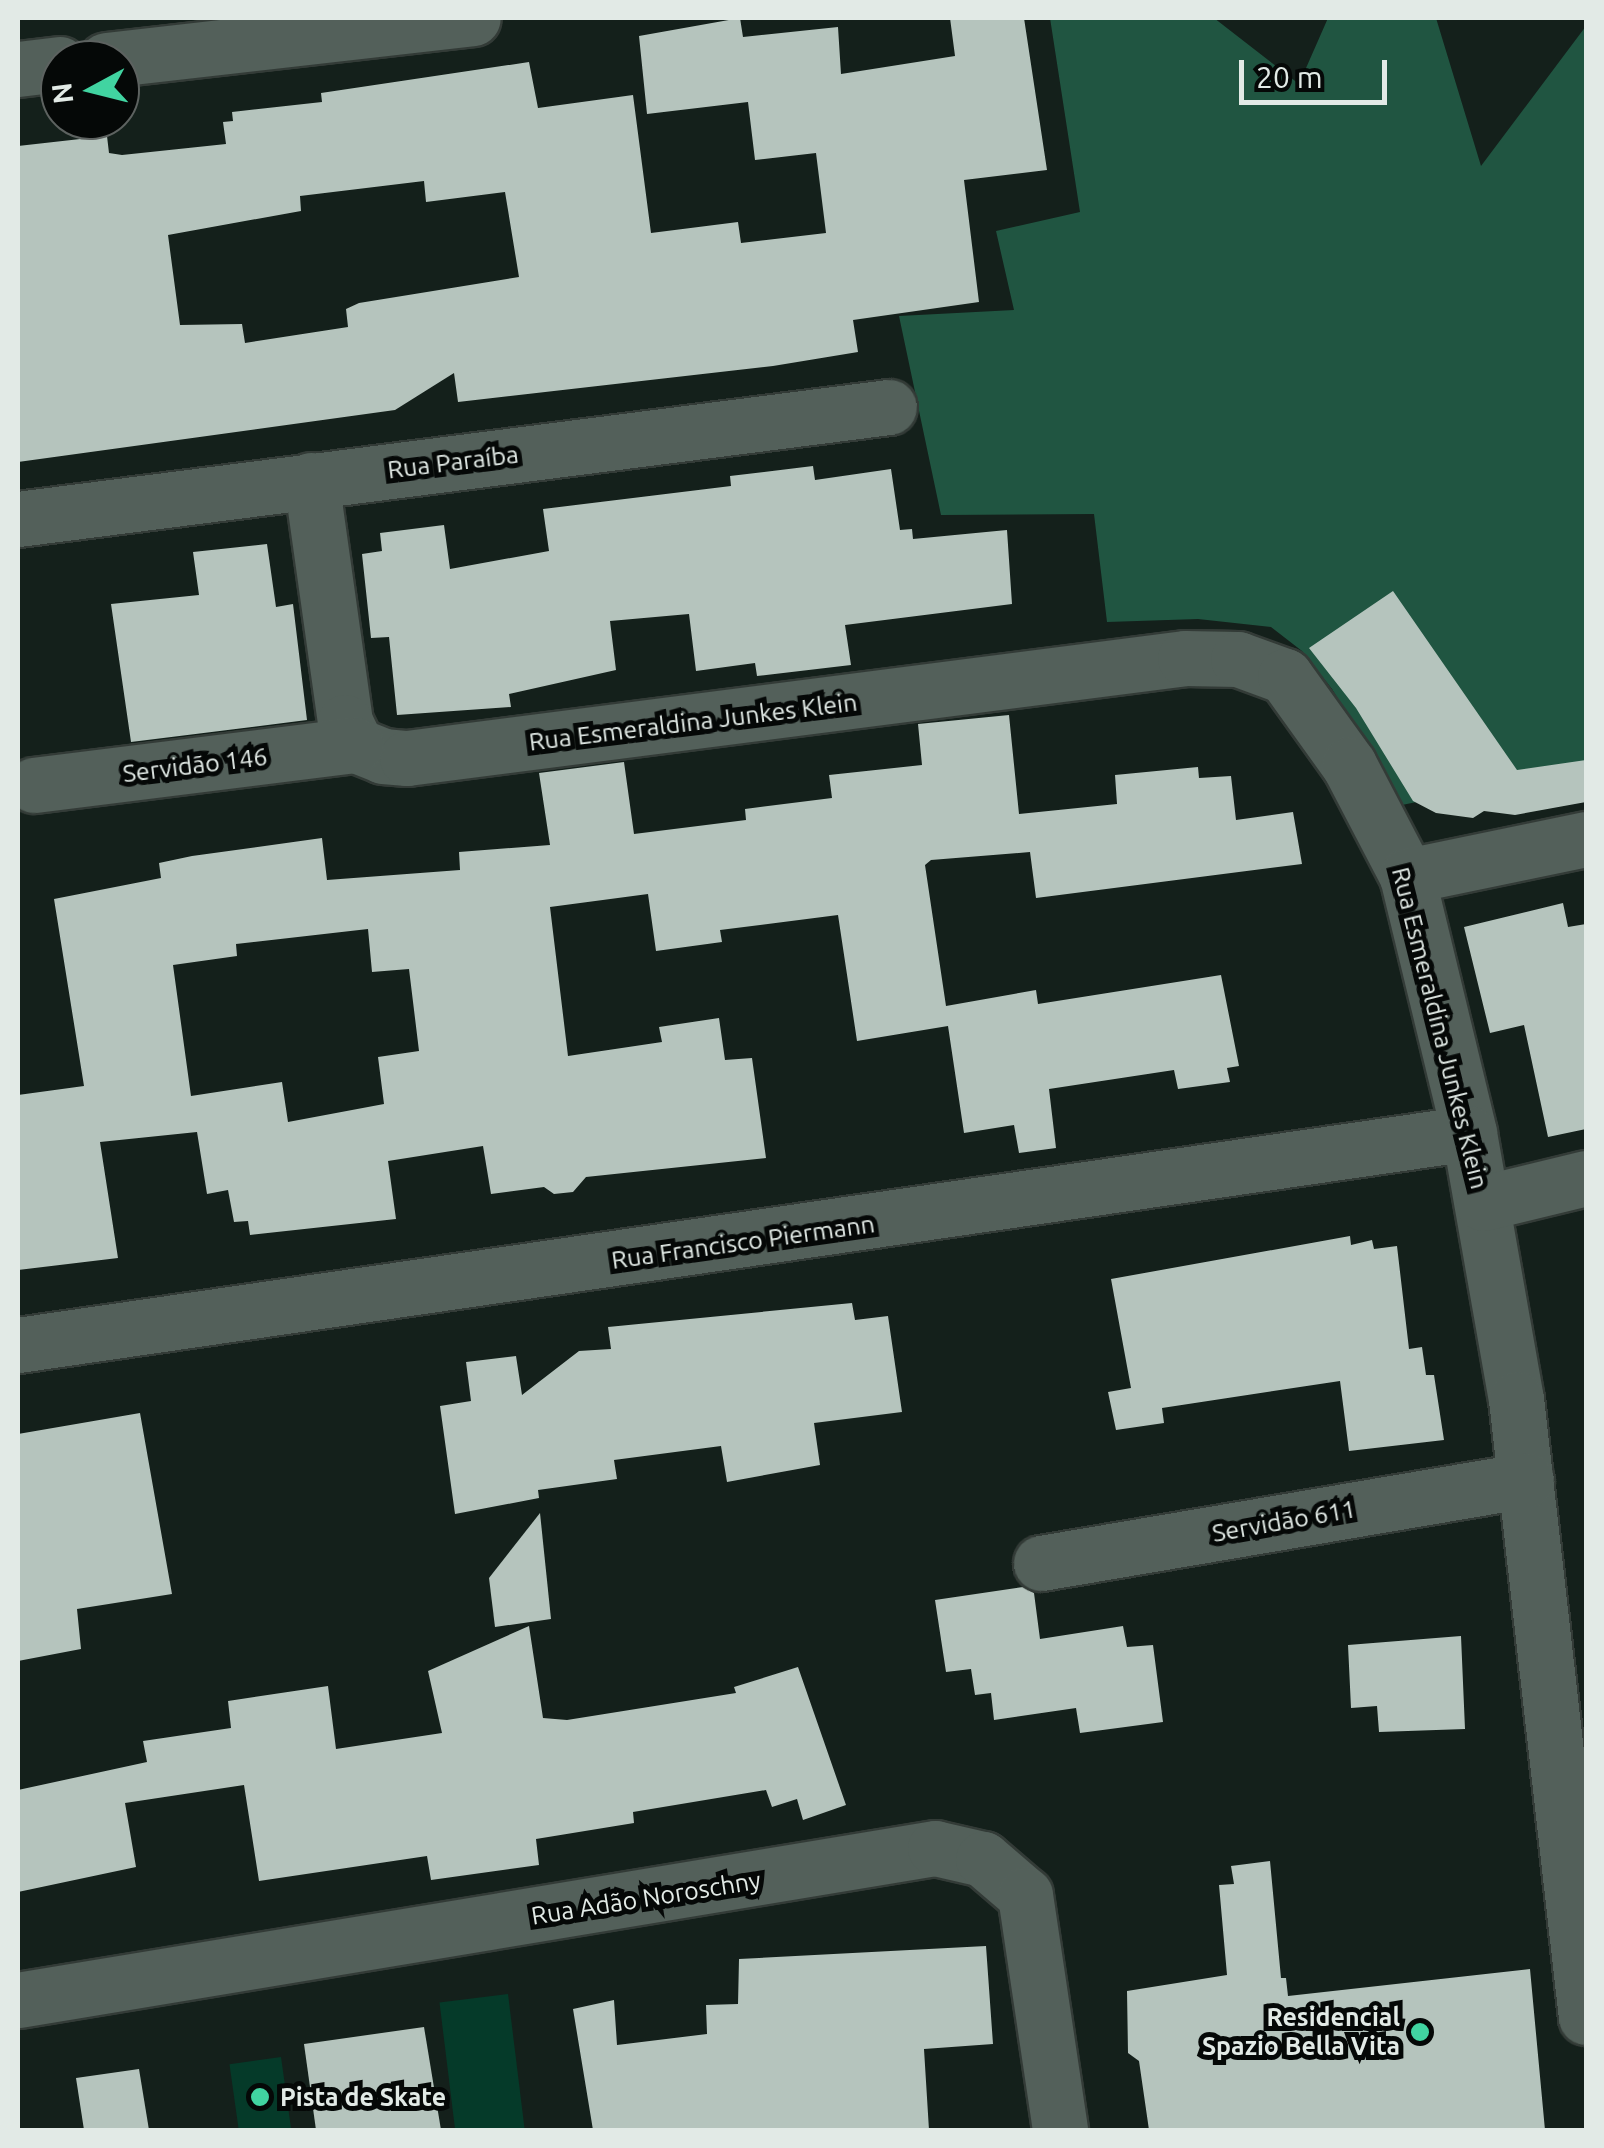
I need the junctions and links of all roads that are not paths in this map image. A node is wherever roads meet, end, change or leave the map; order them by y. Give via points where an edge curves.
1 (473, 18) edge
2 (140, 56) edge
3 (888, 407) dead end
4 (311, 480) junction
5 (18, 519) edge
6 (356, 745) junction
7 (34, 785) dead end
8 (1586, 839) edge
9 (1407, 876) junction
10 (1469, 1133) junction
11 (1586, 1178) edge
12 (1483, 1203) junction
13 (18, 1345) edge
14 (1526, 1480) junction
15 (1041, 1563) dead end
16 (1573, 1767) edge
17 (18, 2000) edge
18 (1586, 2017) edge
19 (1060, 2130) edge

1 - 2 street
3 - 4 street, Rua Paraíba
4 - 5 street, Rua Paraíba
4 - 6 street via 339,689
6 - 7 street, Servidão 146
6 - 9 street, Rua Esmeraldina Junkes Klein via 407,758 1185,658 1238,659 1285,676 1349,765
8 - 9 street
9 - 10 street, Rua Esmeraldina Junkes Klein
10 - 12 street, Rua Esmeraldina Junkes Klein
10 - 13 street, Rua Francisco Piermann
11 - 12 street
12 - 14 street, Rua Esmeraldina Junkes Klein
14 - 15 street, Servidão 611
14 - 16 street, Rua Esmeraldina Junkes Klein
16 - 18 street, Rua Esmeraldina Junkes Klein
17 - 19 street, Rua Adão Noroschny via 934,1848 983,1859 1026,1896

